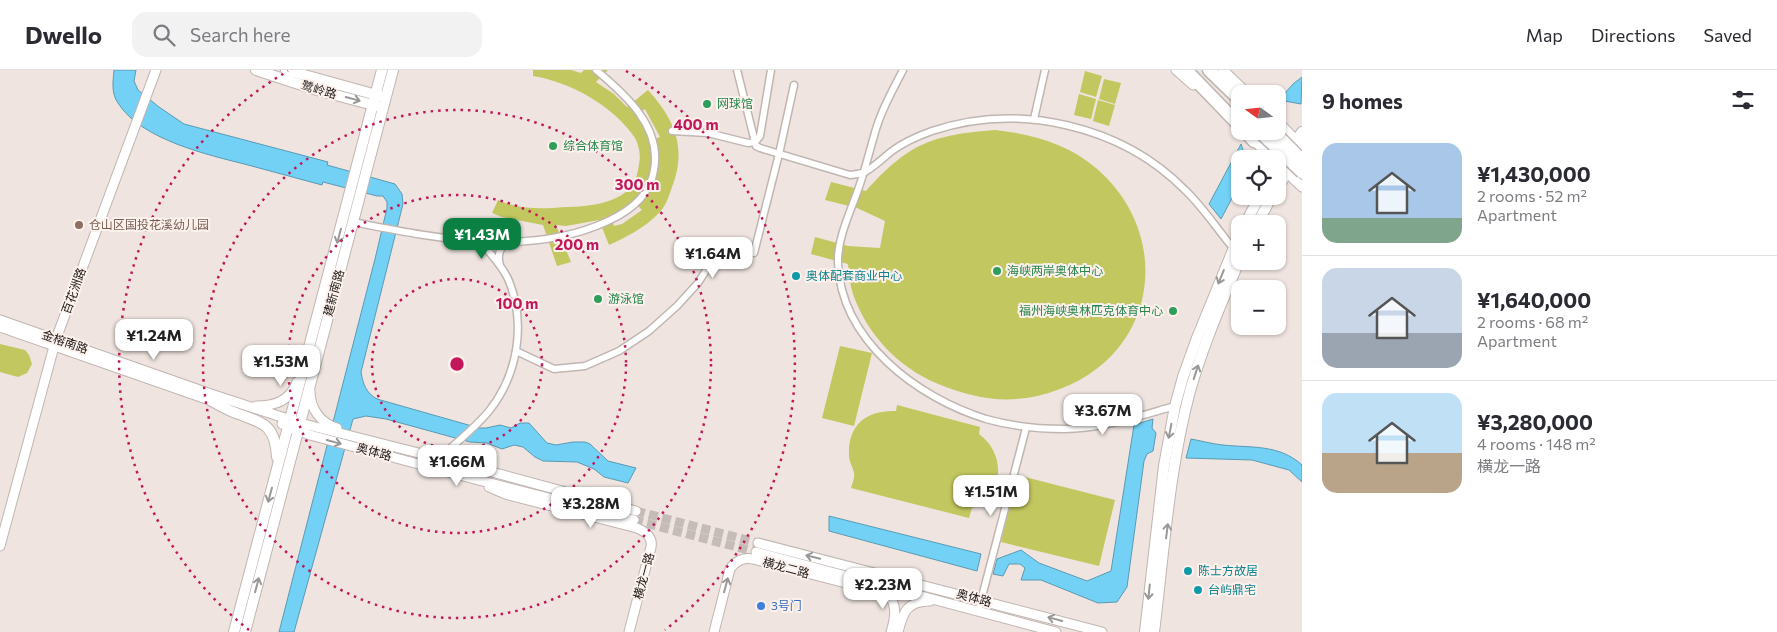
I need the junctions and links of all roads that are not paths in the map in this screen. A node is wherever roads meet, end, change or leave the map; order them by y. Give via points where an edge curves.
1 (156, 70) edge
2 (256, 70) edge
3 (286, 70) edge
4 (382, 70) edge
5 (393, 70) edge
6 (596, 70) edge
7 (737, 70) edge
8 (771, 70) edge
9 (903, 70) edge
10 (1045, 70) edge
11 (1176, 70) edge
12 (1186, 70) edge
13 (1194, 70) edge
14 (1209, 70) edge
15 (1223, 70) edge
16 (794, 85) dead end
17 (1239, 85) edge
18 (1231, 91) edge
19 (379, 101) junction
20 (1231, 105) edge
21 (1231, 118) edge
22 (1034, 119) junction
23 (1231, 119) edge
24 (1286, 129) edge
25 (672, 131) dead end
26 (1256, 140) edge
27 (1258, 140) edge
28 (1282, 140) edge
29 (755, 142) junction
30 (1300, 142) edge
31 (1265, 150) edge
32 (779, 154) junction
33 (1286, 157) edge
34 (1302, 160) edge
35 (864, 172) junction
36 (1286, 172) edge
37 (1302, 172) edge
38 (1302, 187) edge
39 (356, 190) junction
40 (353, 222) junction
41 (480, 241) junction
42 (510, 241) junction
43 (1231, 246) edge
44 (1231, 253) edge
45 (500, 266) junction
46 (1236, 270) edge
47 (0, 320) edge
48 (0, 327) edge
49 (55, 343) junction
50 (516, 351) junction
51 (306, 358) junction
52 (310, 386) junction
53 (210, 400) junction
54 (247, 406) junction
55 (1175, 406) junction
56 (294, 425) junction
57 (1026, 428) junction
58 (380, 442) junction
59 (439, 458) junction
60 (278, 467) junction
61 (463, 476) junction
62 (0, 546) edge
63 (885, 589) junction
64 (981, 600) junction
65 (938, 601) junction
66 (978, 612) junction
67 (234, 632) edge
68 (245, 632) edge
69 (629, 632) edge
70 (714, 632) edge
71 (892, 632) edge
72 (898, 632) edge
73 (1056, 632) edge
74 (1102, 632) edge
75 (1145, 632) edge
76 (1154, 632) edge

1 - 49 main road, 百花洲路
2 -> 19 main road, 鹭岭路 via 317,90
3 - 19 main road, 鹭岭路
4 - 19 main road, 建新南路
5 - 19 main road, 建新南路
6 - 42 street via 635,107 652,138 656,155 648,189 630,209 598,225 561,236
7 - 29 street
8 - 29 street via 760,136
9 - 35 street via 874,134
10 - 22 street
11 - 23 main road
12 - 21 highway
13 - 20 highway
14 - 18 highway
15 - 17 main road
16 - 32 street
19 - 39 main road, 建新南路
22 - 35 street via 976,121 938,129 901,146
22 - 43 street via 1067,125 1105,138 1139,155 1165,172 1193,198
24 - 30 main road
25 - 29 street via 708,133
26 - 31 main road
27 - 37 highway, bridge
28 - 34 highway, bridge
29 - 32 street via 760,148
30 - 33 main road
32 - 35 street via 850,175
32 - 50 street via 754,253 722,245 698,283 677,306 619,351 585,366 554,369
35 - 57 street via 838,256 844,297 856,324 884,359 932,395 977,416
36 - 38 main road
39 - 40 main road, 建新南路
39 -> 51 main road, 建新南路
40 - 41 street
40 - 52 main road, 建新南路
41 - 42 street
41 - 45 street
42 - 45 street via 499,252
44 -> 55 main road via 1192,352
45 - 50 street via 509,281 516,307
76 -> 46 main road via 1172,486 1190,391
47 - 49 main road, 金榕南路
48 - 49 main road, 金榕南路
49 - 53 main road, 金榕南路
49 - 54 main road, 金榕南路
49 - 62 main road, 百花洲路
50 - 59 street via 505,385 494,404
51 - 54 main road via 296,386 286,399 270,406
51 - 56 main road, 建新南路
52 - 56 main road, 建新南路
52 - 58 main road via 312,405 322,420
53 - 56 main road, 金榕南路
53 - 60 main road via 265,425 276,441
54 - 56 main road, 金榕南路
55 - 57 street via 1085,428
55 -> 75 main road via 1163,473
56 - 58 main road, 奥体路
56 - 60 main road, 建新南路
56 -> 61 main road, 奥体路
68 -> 56 main road, 建新南路
57 - 64 street
58 - 59 main road, 奥体路
59 - 61 main road, 奥体路 via 635,516
60 -> 67 main road, 建新南路
61 - 69 main road, 横龙一路 via 505,494 637,528 648,535 651,547
64 -> 63 main road, 奥体路 via 757,547
63 - 65 main road, 奥体路
70 -> 63 main road, 横龙二路 via 730,569 745,559 869,589
63 - 71 main road via 895,608
64 - 66 street
74 -> 64 main road, 奥体路
65 - 66 main road, 奥体路
65 - 72 main road via 918,602 910,606
66 - 73 main road, 奥体路

